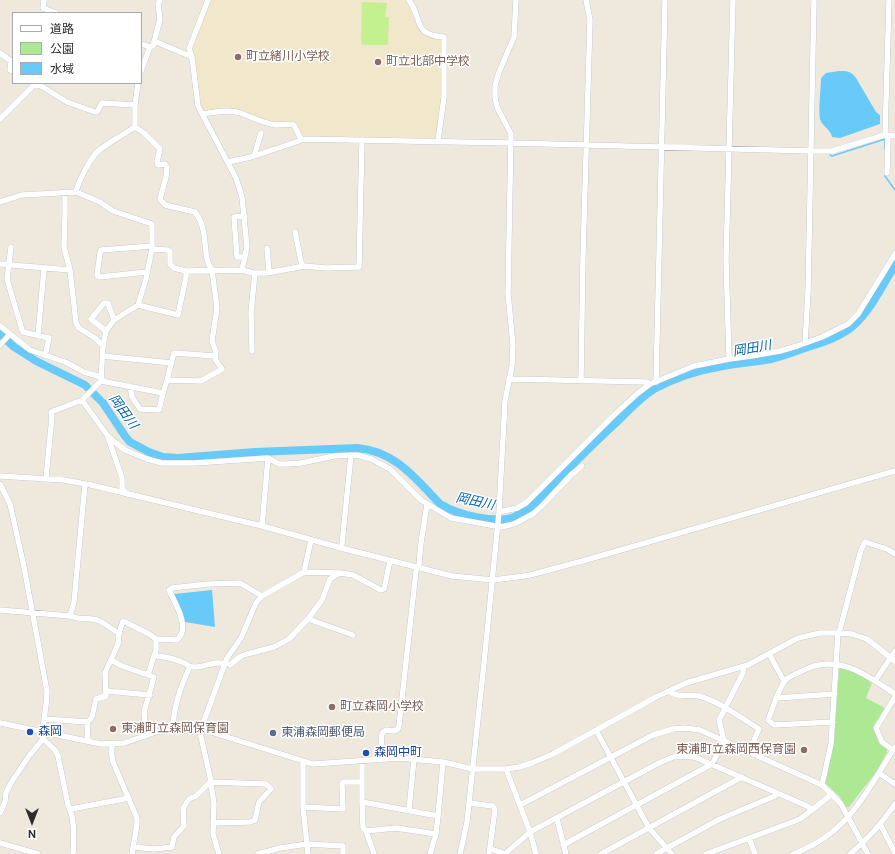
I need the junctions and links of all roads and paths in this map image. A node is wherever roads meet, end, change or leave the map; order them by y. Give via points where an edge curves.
1 (44, 0) edge
2 (160, 0) edge
3 (208, 0) edge
4 (409, 0) edge
5 (516, 0) edge
6 (586, 0) edge
7 (665, 0) edge
8 (734, 0) edge
9 (814, 0) edge
10 (889, 0) edge
11 (42, 10) edge
12 (154, 41) junction
13 (142, 44) edge
14 (150, 47) junction
15 (0, 54) edge
16 (192, 57) junction
17 (142, 68) edge
18 (12, 71) edge
19 (33, 84) edge
20 (138, 84) edge
21 (44, 85) edge
22 (135, 105) junction
23 (203, 114) junction
24 (0, 118) edge
25 (135, 127) junction
26 (261, 133) dead end
27 (887, 135) junction
28 (895, 136) edge
29 (300, 139) dead end
30 (362, 140) junction
31 (438, 142) junction
32 (511, 143) junction
33 (587, 145) junction
34 (662, 147) junction
35 (730, 149) junction
36 (811, 152) junction
37 (254, 156) junction
38 (228, 162) junction
39 (887, 173) dead end
40 (76, 192) junction
41 (65, 194) junction
42 (0, 202) edge
43 (245, 216) junction
44 (295, 232) dead end
45 (11, 247) dead end
46 (152, 248) junction
47 (267, 248) dead end
48 (895, 254) edge
49 (245, 257) junction
50 (0, 264) edge
51 (9, 264) junction
52 (302, 266) junction
53 (44, 268) junction
54 (70, 270) junction
55 (212, 270) junction
56 (242, 270) junction
57 (186, 271) junction
58 (147, 272) junction
59 (269, 272) junction
60 (255, 273) junction
61 (138, 305) junction
62 (114, 320) junction
63 (0, 326) edge
64 (106, 332) junction
65 (10, 334) junction
66 (38, 336) junction
67 (805, 343) junction
68 (0, 344) edge
69 (103, 346) junction
70 (252, 351) dead end
71 (45, 356) junction
72 (102, 356) junction
73 (215, 356) junction
74 (728, 359) junction
75 (172, 363) junction
76 (509, 379) junction
77 (167, 380) junction
78 (582, 380) junction
79 (99, 381) junction
80 (653, 383) junction
81 (130, 386) junction
82 (162, 393) junction
83 (82, 400) junction
84 (107, 435) junction
85 (351, 455) junction
86 (268, 458) junction
87 (582, 466) dead end
88 (895, 471) edge
89 (0, 476) edge
90 (46, 478) junction
91 (0, 484) edge
92 (85, 484) junction
93 (127, 494) junction
94 (428, 504) junction
95 (499, 512) junction
96 (262, 526) junction
97 (498, 526) junction
98 (311, 540) junction
99 (341, 548) junction
100 (895, 554) edge
101 (390, 561) junction
102 (418, 568) junction
103 (304, 572) junction
104 (340, 573) junction
105 (493, 580) junction
106 (262, 596) junction
107 (0, 610) edge
108 (34, 613) junction
109 (70, 616) junction
110 (308, 619) junction
111 (118, 633) junction
112 (839, 633) junction
113 (353, 635) dead end
114 (156, 639) junction
115 (895, 651) edge
116 (769, 654) junction
117 (154, 655) junction
118 (111, 660) junction
119 (893, 660) edge
120 (227, 665) junction
121 (837, 665) junction
122 (190, 666) junction
123 (744, 667) junction
124 (148, 675) junction
125 (784, 681) junction
126 (875, 681) junction
127 (106, 691) junction
128 (669, 691) junction
129 (835, 694) junction
130 (895, 694) edge
131 (150, 695) junction
132 (895, 697) edge
133 (777, 698) junction
134 (725, 708) junction
135 (44, 718) junction
136 (88, 722) junction
137 (833, 722) junction
138 (0, 724) edge
139 (172, 730) junction
140 (596, 730) junction
141 (200, 732) junction
142 (42, 733) junction
143 (146, 736) junction
144 (43, 739) junction
145 (88, 741) junction
146 (724, 741) junction
147 (113, 744) junction
148 (894, 749) edge
149 (749, 752) junction
150 (610, 758) junction
151 (414, 759) junction
152 (380, 760) junction
153 (303, 762) junction
154 (362, 762) junction
155 (443, 762) junction
156 (712, 764) junction
157 (473, 769) junction
158 (506, 769) junction
159 (879, 773) junction
160 (742, 777) junction
161 (210, 782) junction
162 (362, 782) junction
163 (624, 782) junction
164 (895, 784) edge
165 (822, 785) junction
166 (777, 793) junction
167 (832, 794) junction
168 (129, 798) junction
169 (362, 802) junction
170 (469, 803) junction
171 (895, 804) edge
172 (520, 805) junction
173 (637, 805) junction
174 (303, 807) junction
175 (71, 809) junction
176 (409, 810) junction
177 (812, 810) junction
178 (893, 812) edge
179 (0, 813) edge
180 (438, 816) junction
181 (849, 817) junction
182 (557, 819) junction
183 (213, 823) junction
184 (880, 824) junction
185 (649, 828) junction
186 (366, 831) junction
187 (530, 832) junction
188 (436, 834) junction
189 (749, 838) junction
190 (0, 843) edge
191 (307, 844) junction
192 (863, 844) junction
193 (563, 845) junction
194 (133, 847) junction
195 (667, 848) junction
196 (894, 849) edge
197 (490, 852) edge
198 (38, 854) edge
199 (73, 854) edge
200 (132, 854) edge
201 (219, 854) edge
202 (258, 854) edge
203 (308, 854) edge
204 (343, 854) edge
205 (374, 854) edge
206 (430, 854) edge
207 (460, 854) edge
208 (506, 854) edge
209 (536, 854) edge
210 (566, 854) edge
211 (601, 854) edge
212 (656, 854) edge
213 (672, 854) edge
214 (706, 854) edge
215 (755, 854) edge
216 (793, 854) edge
217 (850, 854) edge
218 (868, 854) edge

1 - 11 street
2 - 12 street via 160,19
3 - 16 street via 189,49
4 - 31 street via 422,30 432,36 444,37 444,97
5 - 32 street via 514,37 495,86 497,108 511,134
6 - 33 street via 590,20
7 - 34 street
8 - 35 street
9 - 36 street
10 - 27 street
12 - 14 street
12 - 16 street
13 - 14 street
14 - 17 street
15 - 18 street via 11,61
16 - 23 street via 198,106
19 - 24 street
20 - 22 street
21 - 22 street via 66,102 95,112 102,103
22 - 25 street
23 - 30 street via 220,111 239,112 276,125 291,124 301,139
23 - 38 street
25 - 40 street via 97,152 82,175
25 - 55 street via 160,149 158,165 165,164 167,167 160,199 162,202 165,205 195,212 199,217
26 - 37 street
27 - 28 street
27 - 36 street via 832,151
27 - 39 street
29 - 37 street
30 - 31 street
30 - 52 street via 359,267
31 - 32 street
32 - 33 street
32 - 76 street via 508,293 513,345
33 - 34 street
33 - 78 street
34 - 35 street
34 - 80 street
35 - 36 street
35 - 74 street via 726,260
36 - 67 street
37 - 38 street
38 - 43 street via 236,178
40 - 41 street
40 - 46 street via 100,202 113,212 152,224
41 - 42 street via 22,195
41 - 54 street via 64,247
43 - 49 street via 248,247
43 - 49 street via 234,217 237,257
44 - 52 street
45 - 51 street
46 - 57 street via 168,250 170,264 174,268
46 - 58 street
46 - 58 street via 101,250 97,275 99,277
47 - 59 street
48 - 67 street via 858,314 848,324 835,332
49 - 56 street
50 - 51 street
51 - 53 street
51 - 66 street via 7,278 23,332
52 - 59 street
53 - 54 street
53 - 66 street
54 - 69 street via 76,323
55 - 56 street
55 - 57 street
55 - 73 street via 217,308 212,340
56 - 60 street
57 - 61 street via 178,315
58 - 61 street
59 - 60 street
60 - 70 street via 251,312
61 - 62 street
62 - 64 street
62 - 64 street via 108,303 104,303 91,319
63 - 65 street
64 - 69 street
65 - 68 street
65 - 71 street via 30,350
66 - 71 street via 49,338
67 - 74 street via 780,351
69 - 72 street
71 - 79 street via 65,362
72 - 75 street
72 - 79 street
73 - 75 street via 174,353
73 - 77 street via 222,369 201,381
74 - 80 street via 694,366
75 - 77 street
76 - 78 street
76 - 95 street via 505,401
77 - 82 street
78 - 80 street
79 - 81 street
79 - 83 street
80 - 95 street via 614,414 526,503
81 - 82 street
81 - 82 street via 132,397 140,409 159,410
83 - 84 street
83 - 90 street via 51,412
84 - 86 street via 125,450 162,463
84 - 93 street via 122,478 122,488
85 - 86 street via 287,464 279,464
85 - 94 street via 383,465
85 - 99 street
86 - 96 street
87 - 97 street via 533,514 506,527
88 - 105 street via 579,562 530,575
89 - 90 street
90 - 92 street
91 - 108 street via 10,504
92 - 93 street
92 - 109 street via 74,602
93 - 96 street
94 - 97 street via 451,518
94 - 102 street
95 - 97 street
96 - 98 street
97 - 105 street
98 - 99 street
98 - 103 street
99 - 101 street
100 - 112 street via 865,542
101 - 102 street
101 - 104 street via 385,587 382,590 352,575
102 - 105 street via 448,576
102 - 152 street via 400,726 398,729 382,733
103 - 104 street
103 - 106 street
104 - 110 street via 330,579 325,595
105 - 157 street
106 - 114 street via 240,583 172,588 169,590 182,624 181,637 177,640
106 - 120 street via 256,603
107 - 108 street
108 - 109 street
108 - 135 street via 47,691
109 - 111 street via 77,620 87,617 100,620
110 - 113 street
110 - 120 street via 280,645 240,656
111 - 114 street via 124,621
111 - 118 street via 118,644
112 - 116 street via 820,633 798,638
112 - 119 street via 867,639
112 - 121 street
114 - 117 street
115 - 119 street
116 - 123 street
116 - 125 street
117 - 122 street via 184,662
117 - 124 street
118 - 124 street
118 - 127 street via 105,673
119 - 126 street
120 - 122 street via 221,662 201,667
120 - 141 street
121 - 125 street via 823,664 810,667
121 - 126 street via 848,666
121 - 129 street
122 - 139 street via 179,690
123 - 128 street via 686,683
123 - 134 street
124 - 131 street via 154,677
125 - 133 street
126 - 130 street
127 - 131 street
127 - 136 street via 106,696 96,699 92,717
128 - 134 street via 675,695 704,698
128 - 140 street
129 - 133 street
129 - 137 street
131 - 143 street via 144,712
132 - 148 street via 876,728 882,742
133 - 137 street via 768,720 774,725
134 - 146 street via 719,720
134 - 149 street via 759,729
135 - 136 street
135 - 142 street
136 - 145 street
137 - 165 street
138 - 142 street
139 - 141 street
139 - 143 street
140 - 150 street
140 - 158 street via 532,764
141 - 153 street via 221,734
141 - 161 street
142 - 144 street
142 - 145 street
143 - 147 street
144 - 175 street via 58,756
144 - 179 street via 11,783
145 - 147 street
146 - 149 street
146 - 150 street via 700,730 674,729 653,735
146 - 156 street
147 - 168 street via 113,762
148 - 159 street
149 - 165 street
150 - 163 street
150 - 172 street
151 - 152 street
151 - 155 street
151 - 176 street
152 - 154 street
153 - 154 street
153 - 174 street
154 - 162 street
155 - 157 street
155 - 180 street
156 - 160 street
156 - 163 street via 688,756 673,757
156 - 173 street
157 - 158 street
157 - 170 street
158 - 172 street
159 - 164 street
159 - 181 street via 862,802
160 - 166 street
160 - 185 street
161 - 183 street via 214,804
161 - 183 street via 266,784 271,789 260,802 255,820
161 - 194 street via 184,804 184,826 174,837 172,847
162 - 169 street
162 - 174 street via 343,782 343,808
163 - 173 street
163 - 182 street
165 - 167 street
166 - 177 street
166 - 195 street via 720,819
167 - 177 street
167 - 181 street
168 - 175 street
168 - 194 street via 137,818
169 - 176 street
169 - 186 street
170 - 197 street via 493,806 495,810
170 - 207 street
171 - 178 street
172 - 187 street
173 - 185 street
173 - 193 street
174 - 191 street
175 - 199 street
176 - 180 street
177 - 189 street via 800,819
178 - 184 street
180 - 188 street
181 - 192 street
181 - 216 street via 818,842
182 - 187 street
182 - 193 street
183 - 201 street via 213,834
184 - 192 street
184 - 196 street
185 - 195 street
185 - 211 street
186 - 188 street via 396,828
186 - 205 street
187 - 208 street
187 - 209 street
188 - 206 street
189 - 214 street
189 - 215 street
190 - 198 street
191 - 202 street
191 - 203 street
191 - 204 street via 343,846
192 - 217 street
192 - 218 street
193 - 210 street
194 - 200 street
195 - 212 street
195 - 213 street
197 - 208 street

